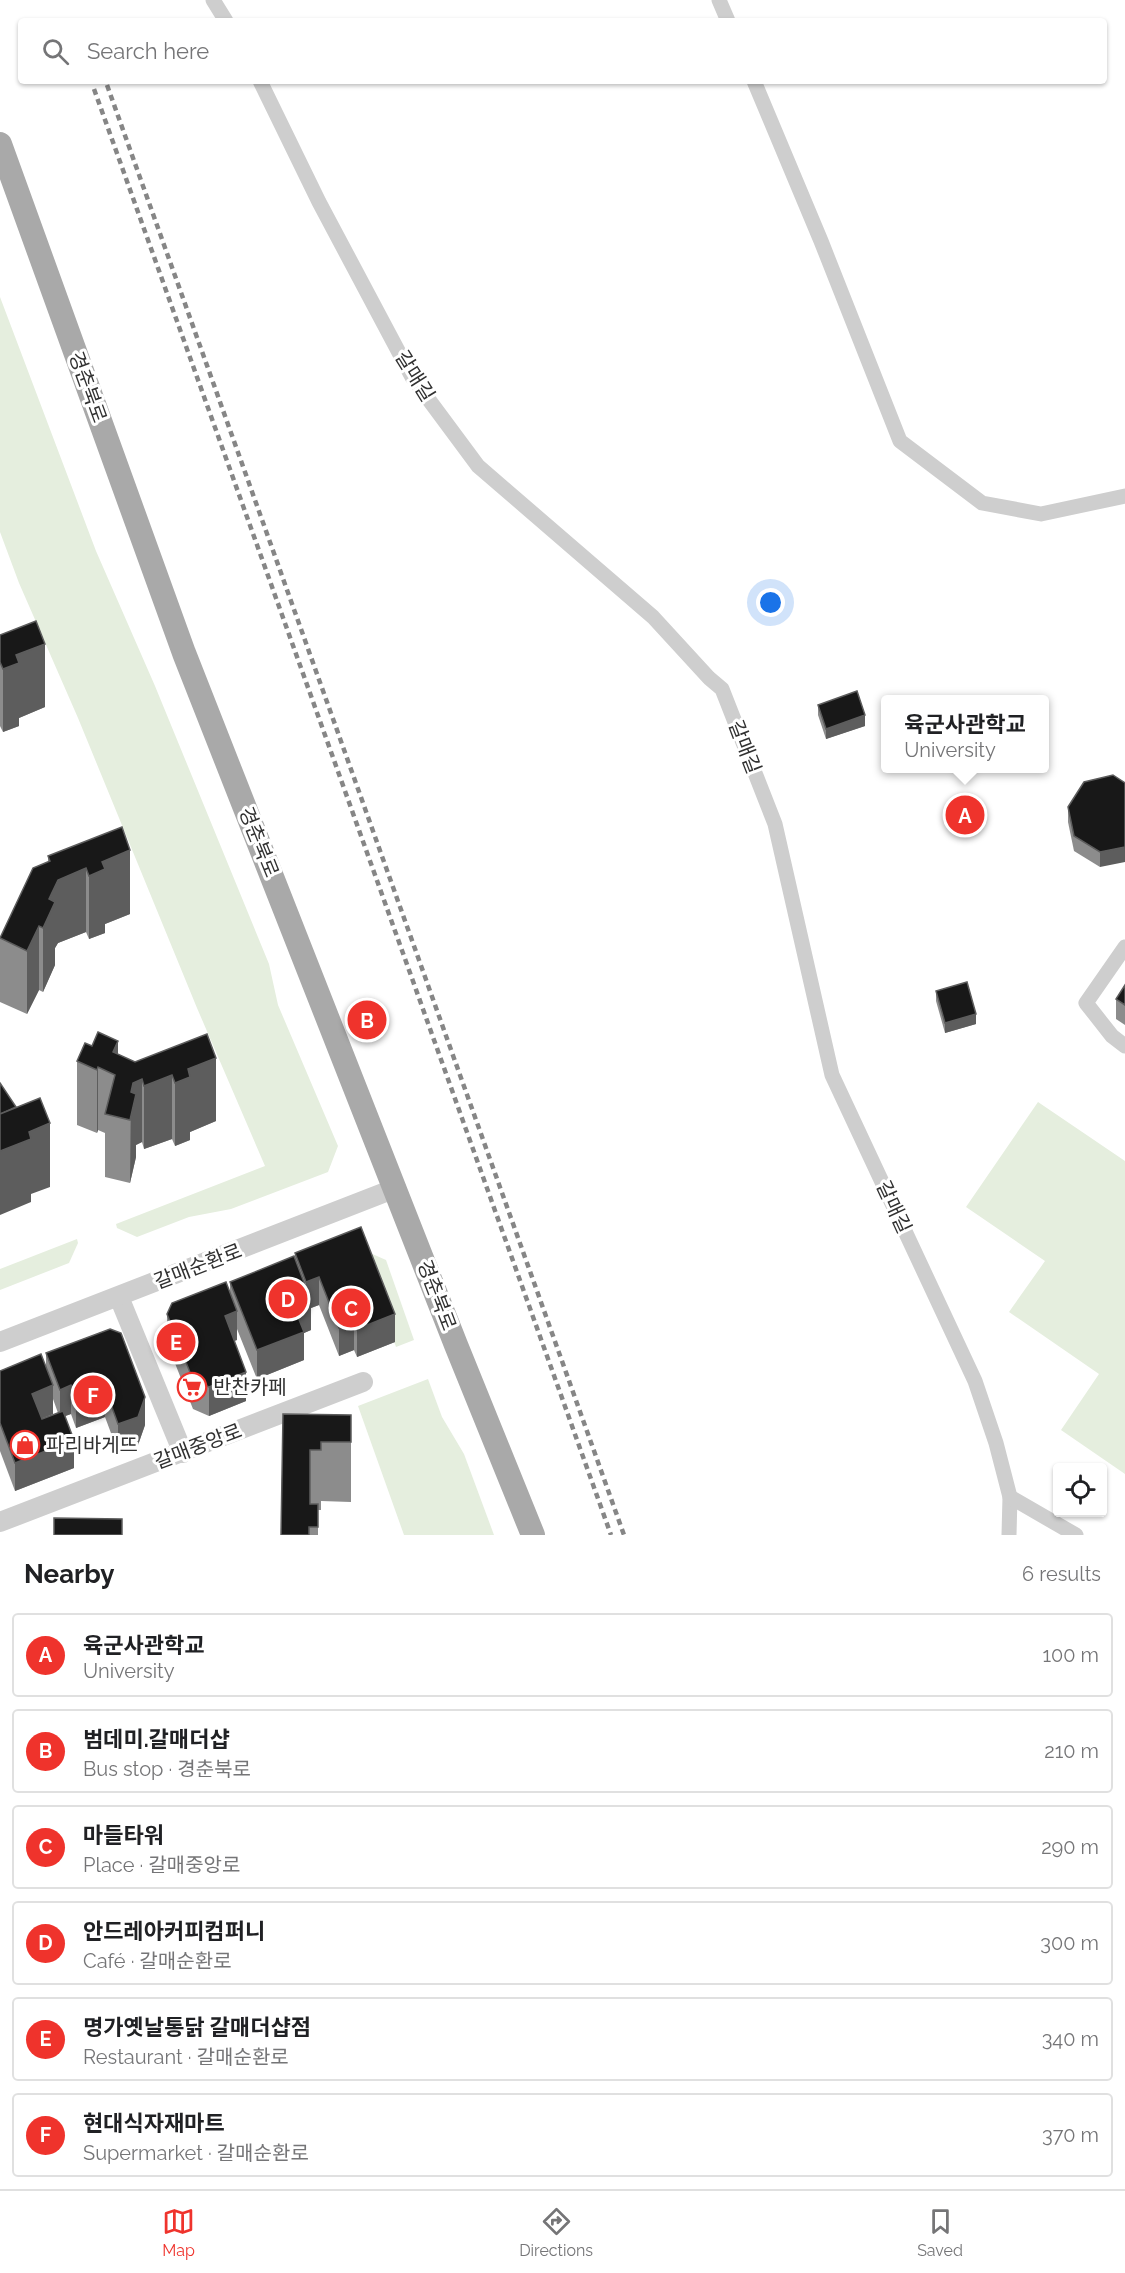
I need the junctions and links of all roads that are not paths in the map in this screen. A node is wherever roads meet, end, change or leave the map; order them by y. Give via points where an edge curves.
1 (213, 0) edge
2 (719, 0) edge
3 (224, 18) edge
4 (727, 18) edge
5 (261, 84) edge
6 (755, 84) edge
7 (0, 144) edge
8 (1125, 496) edge
9 (1125, 947) edge
10 (1125, 1046) edge
11 (396, 1188) junction
12 (120, 1297) junction
13 (0, 1342) edge
14 (363, 1382) dead end
15 (183, 1453) junction
16 (1010, 1497) junction
17 (0, 1522) edge
18 (533, 1535) edge
19 (1009, 1535) edge
20 (1076, 1535) edge

1 - 3 street
2 - 4 street
5 - 16 street, 갈매길 via 412,377 478,466 653,617 722,689 775,824 832,1075 975,1381
6 - 8 street via 900,441 982,503 1041,514
7 - 11 main road, 경춘북로 via 184,653
9 - 10 street via 1086,1003
11 - 12 street, 갈매순환로
11 - 18 main road, 경춘북로
12 - 13 street, 갈매순환로
12 - 15 street
14 - 15 street, 갈매중앙로
15 - 17 street, 갈매중앙로
16 - 19 street, 갈매길
16 - 20 street

